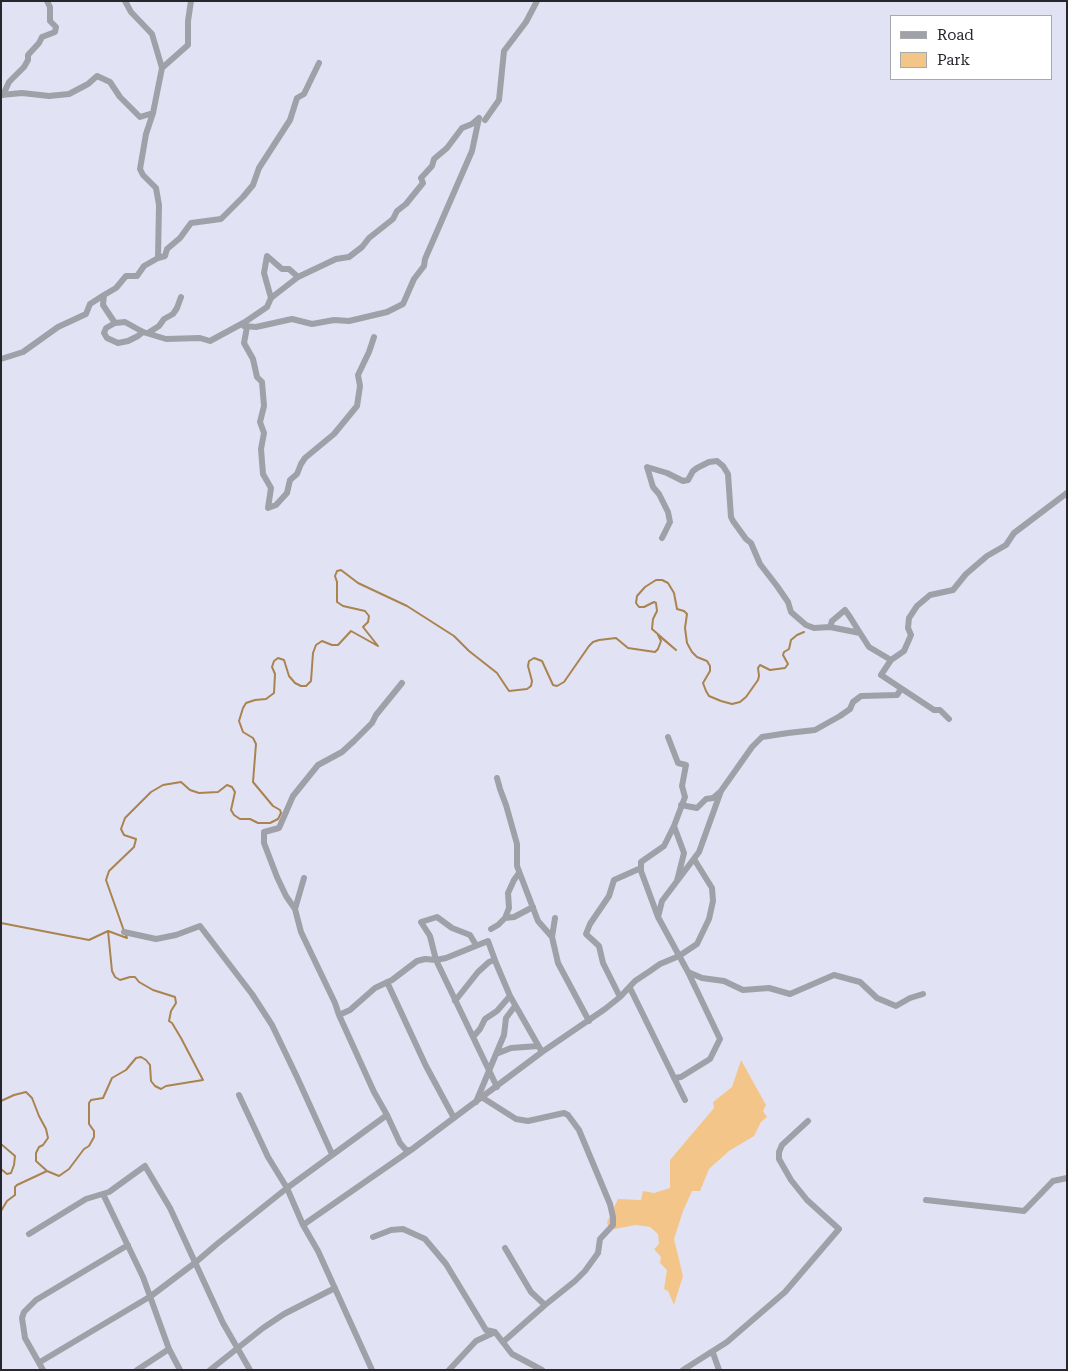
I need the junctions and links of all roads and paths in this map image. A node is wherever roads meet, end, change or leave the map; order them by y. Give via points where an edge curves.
1 (47, 1) edge
2 (126, 1) edge
3 (191, 1) edge
4 (537, 1) edge
5 (319, 63) dead end
6 (162, 68) junction
7 (2, 95) edge
8 (153, 113) junction
9 (485, 120) dead end
10 (158, 258) junction
11 (298, 277) junction
12 (104, 295) junction
13 (181, 297) dead end
14 (271, 298) junction
15 (115, 323) junction
16 (244, 324) junction
17 (145, 332) junction
18 (374, 337) dead end
19 (1, 359) edge
20 (1067, 493) edge
21 (662, 538) dead end
22 (830, 627) junction
23 (860, 633) junction
24 (891, 660) junction
25 (402, 684) dead end
26 (901, 689) junction
27 (949, 718) dead end
28 (668, 736) dead end
29 (497, 778) dead end
30 (721, 791) junction
31 (681, 806) junction
32 (674, 826) junction
33 (694, 859) junction
34 (641, 868) junction
35 (519, 873) junction
36 (304, 878) dead end
37 (677, 881) junction
38 (533, 907) junction
39 (296, 909) junction
40 (658, 917) junction
41 (505, 918) junction
42 (556, 918) dead end
43 (491, 929) dead end
44 (124, 932) dead end
45 (552, 937) junction
46 (476, 945) junction
47 (679, 956) junction
48 (436, 960) junction
49 (494, 960) junction
50 (688, 972) junction
51 (387, 982) junction
52 (630, 988) junction
53 (922, 994) dead end
54 (510, 996) junction
55 (620, 998) junction
56 (455, 1001) junction
57 (515, 1006) junction
58 (339, 1015) junction
59 (589, 1021) junction
60 (473, 1037) junction
61 (538, 1046) junction
62 (542, 1052) junction
63 (496, 1054) junction
64 (489, 1071) junction
65 (674, 1078) junction
66 (496, 1087) junction
67 (240, 1095) dead end
68 (483, 1098) junction
69 (686, 1100) dead end
70 (475, 1103) junction
71 (387, 1115) junction
72 (454, 1118) junction
73 (808, 1121) dead end
74 (411, 1150) junction
75 (332, 1154) junction
76 (1067, 1178) edge
77 (286, 1188) junction
78 (104, 1194) junction
79 (926, 1200) dead end
80 (303, 1226) junction
81 (29, 1234) dead end
82 (373, 1237) dead end
83 (128, 1245) junction
84 (505, 1248) dead end
85 (196, 1262) junction
86 (334, 1288) junction
87 (151, 1296) junction
88 (545, 1305) junction
89 (495, 1332) junction
90 (504, 1342) junction
91 (237, 1348) junction
92 (170, 1349) junction
93 (712, 1353) junction
94 (40, 1362) junction
95 (43, 1370) edge
96 (137, 1370) edge
97 (180, 1370) edge
98 (210, 1370) edge
99 (250, 1370) edge
100 (372, 1370) edge
101 (449, 1370) edge
102 (542, 1370) edge
103 (683, 1370) edge
104 (719, 1370) edge

1 - 7 street via 50,20 56,27 54,32 42,37
2 - 6 street via 131,12 152,34
3 - 6 street via 188,45
4 - 9 street via 526,22 504,50 499,100
5 - 10 street via 304,94 297,98 290,120 259,168 253,185 221,219 191,223 167,249 165,256
6 - 8 street
7 - 8 street via 22,92 49,96 70,94 98,76 110,82 140,117
8 - 10 street via 140,169 156,188 159,205
10 - 12 street via 144,266 137,276 126,276 116,288
11 - 14 street
11 - 14 street via 267,256 264,273
11 - 16 street via 336,259 349,257 362,247 406,204 423,183 421,178 440,152 462,128 479,118 469,158 424,266 403,304 356,320 312,324 292,319 256,327
12 - 15 street via 102,305
12 - 19 street via 90,304 86,314 58,327 23,352
13 - 17 street via 173,314 164,318 159,326
14 - 16 street via 267,307
15 - 17 street via 125,322
15 - 17 street via 106,328 104,334 118,343
16 - 17 street via 210,341 200,338 166,339
16 - 18 street via 244,343 254,360 256,377 262,382 263,474 271,488 267,510 287,493 290,480 305,458 334,434 356,406 360,386 358,375
20 - 24 street via 966,574 954,590 930,595 917,606 909,618 911,636 904,651
21 - 22 street via 670,522 668,512 653,487 647,467 683,481 688,480 697,468 717,462 728,474 731,517 788,602 790,612 814,628
22 - 23 street
22 - 23 street via 845,610
23 - 24 street via 868,647
24 - 26 street via 881,675
25 - 39 street via 354,741 342,752 318,764 294,796 279,828 264,832 264,843 277,877
26 - 27 street
26 - 30 street via 899,695 860,696 850,709 815,730 762,738
28 - 31 street via 678,763 686,765 682,786 685,797
29 - 35 street via 517,844
30 - 31 street via 697,808
30 - 33 street
31 - 32 street
32 - 34 street via 664,846 641,862
32 - 37 street via 684,853
33 - 37 street
33 - 47 street via 712,888 713,901 709,919 697,944
34 - 40 street
34 - 55 street via 614,880 609,896 586,934 599,946 603,963
35 - 38 street
35 - 41 street via 508,893 509,908
36 - 39 street
37 - 40 street via 662,900
38 - 41 street
38 - 45 street via 538,921
39 - 58 street via 302,932
40 - 47 street
41 - 43 street
42 - 45 street
44 - 75 street via 156,939 200,926 272,1025
45 - 59 street via 558,963
46 - 48 street
46 - 48 street via 470,935 437,917 421,922 430,936
46 - 49 street via 488,941
47 - 50 street
47 - 52 street via 660,964
48 - 51 street via 417,961
48 - 56 street
49 - 54 street
49 - 56 street via 478,972
50 - 53 street via 744,990 769,988 790,994 834,975 860,982 877,998 896,1006
50 - 65 street via 720,1039 710,1059
51 - 58 street
51 - 72 street
52 - 55 street
52 - 65 street
54 - 57 street
54 - 60 street via 485,1019
55 - 59 street
56 - 60 street
57 - 61 street
57 - 63 street via 506,1018 504,1035
58 - 71 street
59 - 62 street
60 - 64 street
61 - 62 street
61 - 63 street via 511,1048
62 - 66 street
63 - 64 street
64 - 66 street
64 - 70 street
65 - 69 street
66 - 68 street
67 - 77 street
68 - 70 street
68 - 88 street via 516,1119 528,1121 564,1113 568,1115 579,1130 610,1204 614,1226 600,1239 598,1252 576,1281
70 - 72 street
71 - 74 street via 400,1143 406,1150
71 - 75 street
72 - 74 street
73 - 93 street via 782,1146 779,1159 808,1200 840,1229 785,1292
74 - 80 street
75 - 77 street
76 - 79 street via 1053,1181 1024,1211
77 - 80 street
77 - 85 street
78 - 81 street via 86,1199
78 - 83 street
78 - 85 street via 145,1166 162,1192
80 - 86 street
82 - 89 street via 403,1229 425,1239 446,1264 486,1330
83 - 87 street
83 - 94 street via 36,1300 24,1312 25,1338
84 - 88 street via 531,1292
85 - 87 street
85 - 91 street
86 - 91 street via 284,1314
86 - 100 street
87 - 92 street
87 - 94 street
88 - 90 street
89 - 90 street
89 - 101 street via 476,1341
90 - 102 street via 512,1354
91 - 98 street
91 - 99 street
92 - 96 street
92 - 97 street
93 - 103 street
93 - 104 street
94 - 95 street

